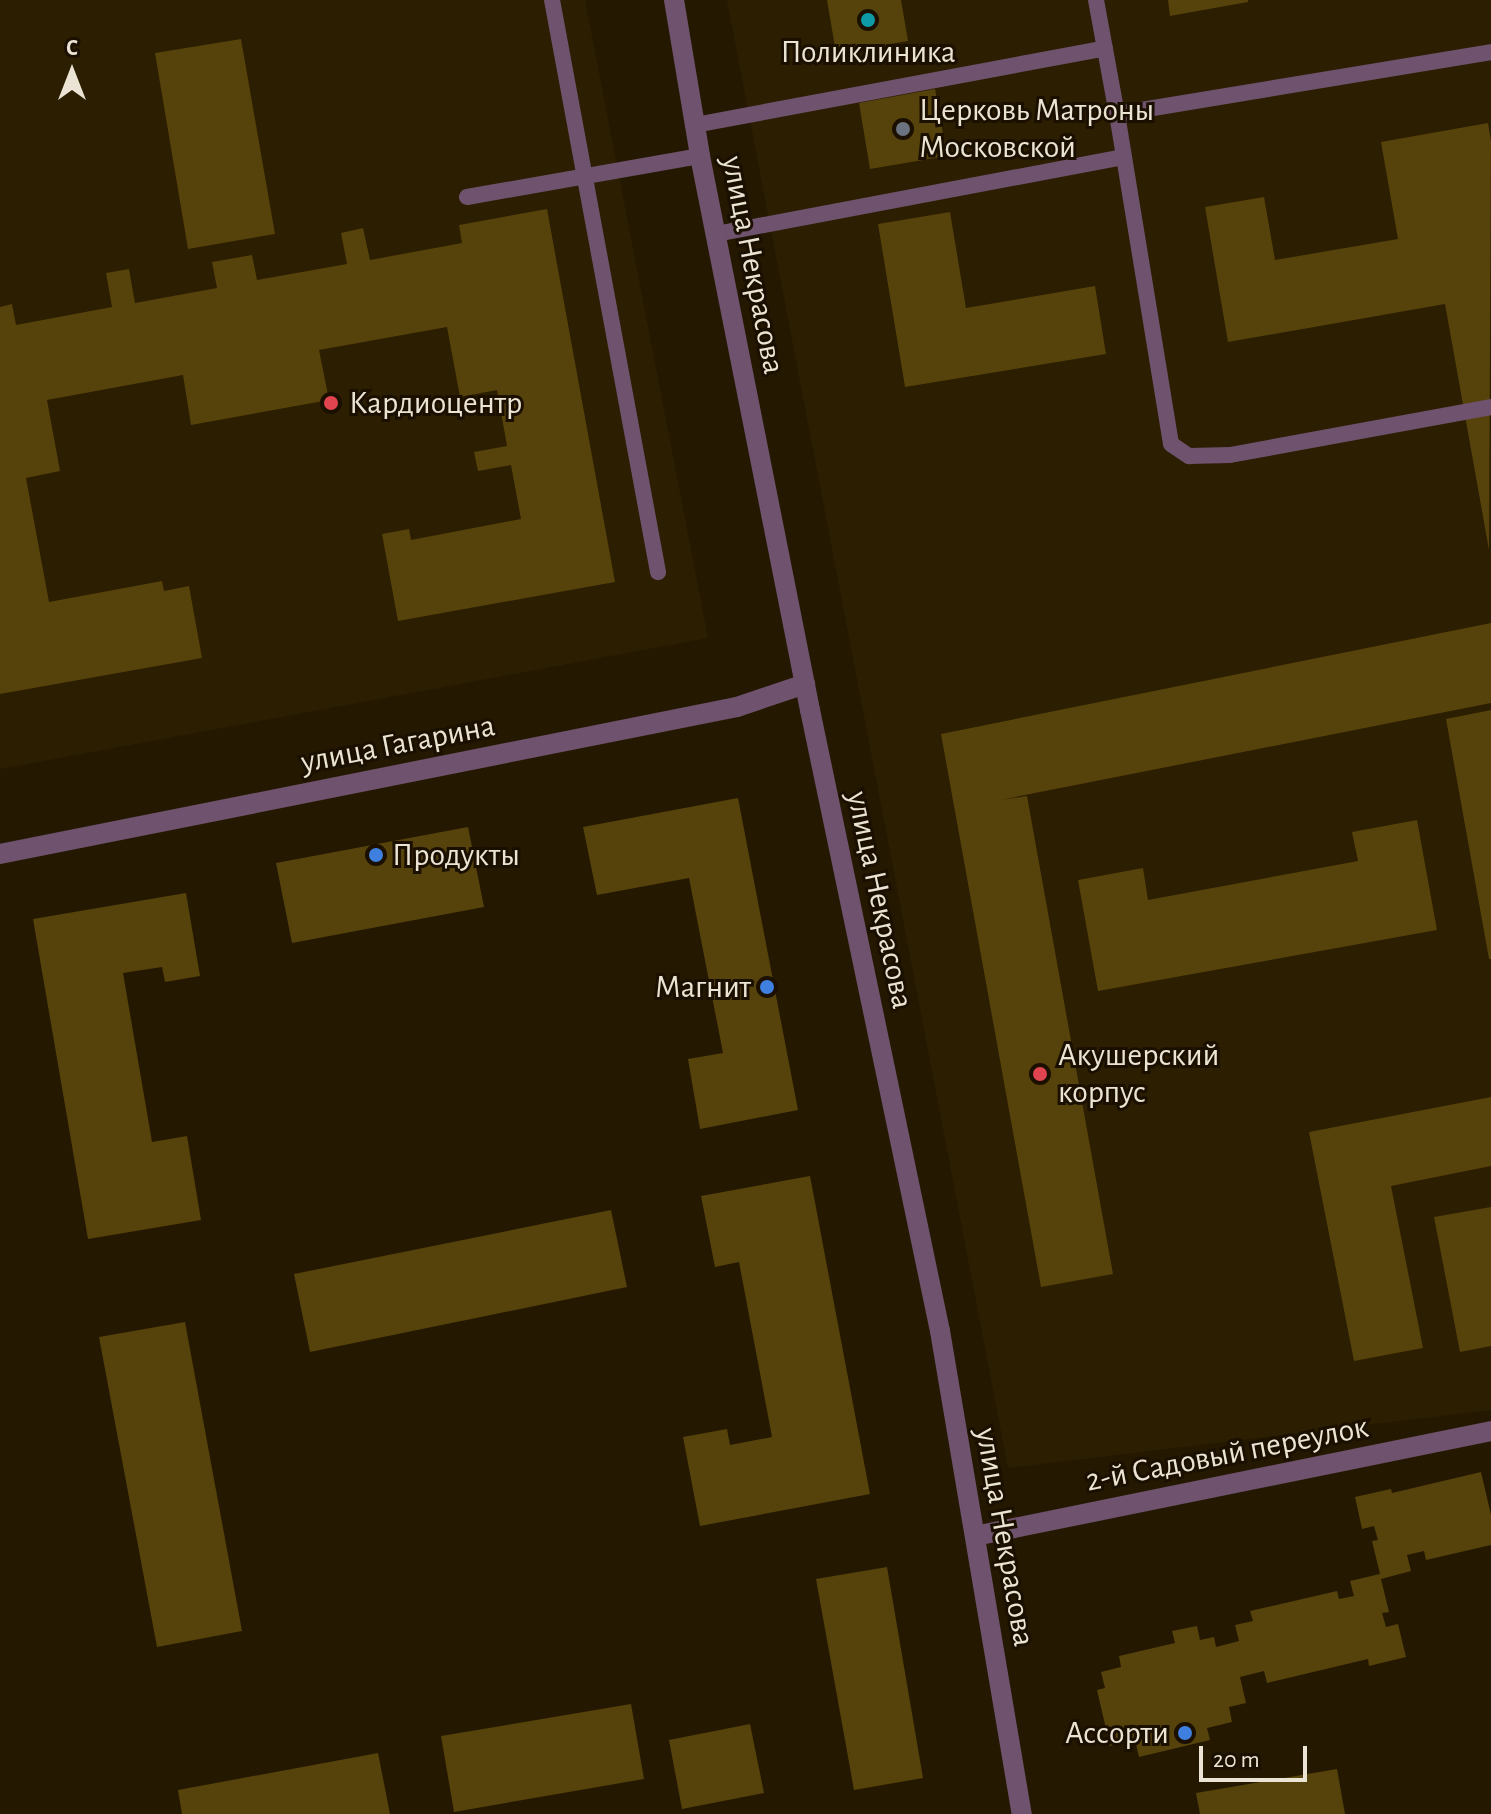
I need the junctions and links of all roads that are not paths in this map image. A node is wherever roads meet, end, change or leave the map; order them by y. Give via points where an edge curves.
1 (552, 0) edge
2 (674, 0) edge
3 (1096, 0) edge
4 (1105, 48) junction
5 (1491, 52) edge
6 (1117, 114) junction
7 (695, 125) junction
8 (700, 156) junction
9 (1123, 157) junction
10 (583, 175) junction
11 (467, 197) dead end
12 (716, 234) junction
13 (1491, 407) edge
14 (658, 572) dead end
15 (805, 684) junction
16 (0, 854) edge
17 (1491, 1431) edge
18 (975, 1536) junction
19 (1022, 1814) edge

1 - 10 lane
2 - 7 street, улица Некрасова
3 - 4 lane
4 - 6 lane
4 - 7 lane
5 - 6 lane
6 - 9 lane
7 - 8 street, улица Некрасова
8 - 10 lane
8 - 12 street, улица Некрасова
9 - 12 lane
9 - 13 lane via 1171,444 1189,456 1230,455
10 - 11 lane
10 - 14 lane
12 - 15 street, улица Некрасова
15 - 16 street, улица Гагарина via 737,707
15 - 18 street, улица Некрасова via 940,1331
17 - 18 street, 2-й Садовый переулок
18 - 19 street, улица Некрасова

